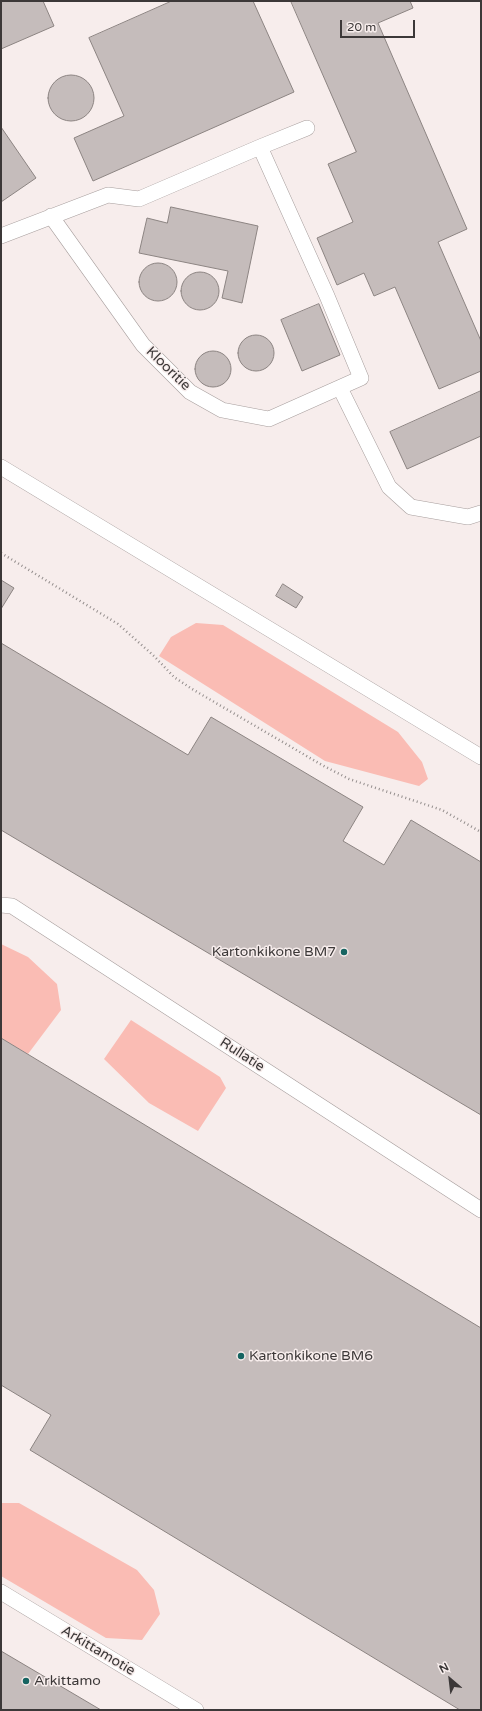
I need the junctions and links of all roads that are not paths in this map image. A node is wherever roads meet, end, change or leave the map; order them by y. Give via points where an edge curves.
1 (307, 128) dead end
2 (260, 147) junction
3 (52, 216) junction
4 (1, 236) edge
5 (340, 388) junction
6 (1, 467) edge
7 (481, 513) edge
8 (481, 757) edge
9 (1, 905) edge
10 (481, 1210) edge
11 (1, 1592) edge
12 (196, 1710) edge

1 - 2 lane
2 - 3 lane via 139,199 108,195
2 - 5 lane, Klooritie via 361,378
3 - 4 lane
3 - 5 lane, Klooritie via 143,345 190,392 222,410 269,419
5 - 7 lane via 389,487 411,507 468,517
6 - 8 lane
9 - 10 lane, Rullatie via 12,906
11 - 12 lane, Arkittamotie

